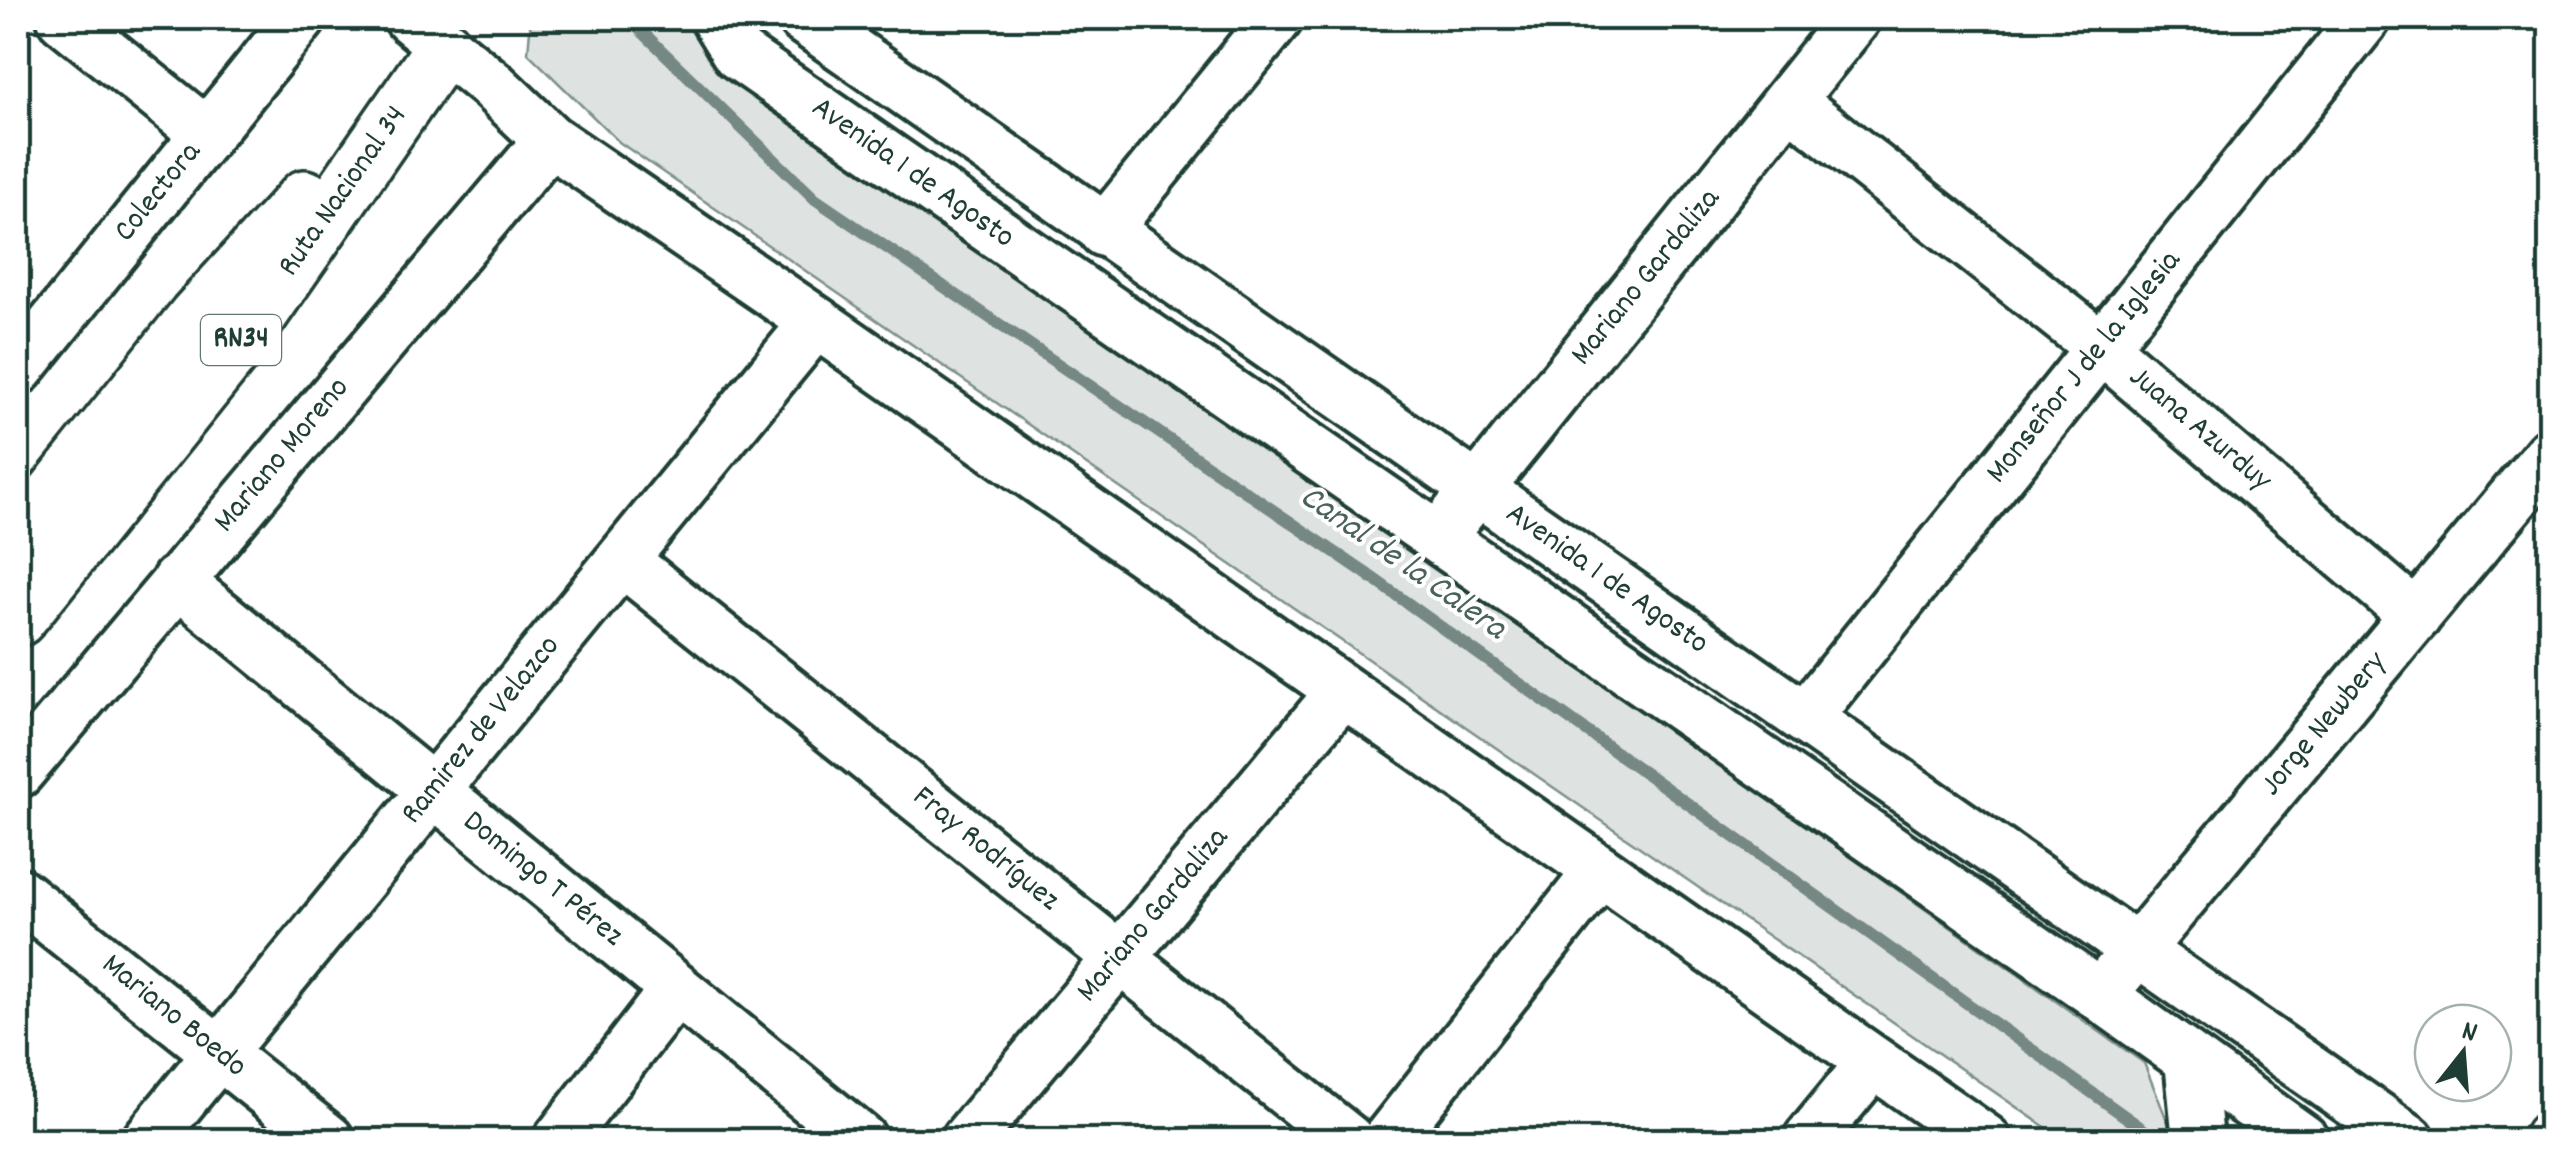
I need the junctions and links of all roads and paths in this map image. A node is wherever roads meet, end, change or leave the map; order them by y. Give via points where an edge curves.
1 (63, 18) edge
2 (300, 18) edge
3 (716, 18) edge
4 (803, 18) edge
5 (1277, 18) edge
6 (1855, 18) edge
7 (2364, 18) edge
8 (440, 27) edge
9 (1789, 101) junction
10 (207, 134) junction
11 (550, 140) junction
12 (1104, 231) junction
13 (816, 322) junction
14 (2101, 347) junction
15 (18, 369) edge
16 (2550, 454) edge
17 (1477, 490) junction
18 (1439, 538) junction
19 (18, 540) edge
20 (622, 560) junction
21 (178, 581) junction
22 (2416, 616) junction
23 (18, 618) edge
24 (1342, 692) junction
25 (1804, 718) junction
26 (18, 772) edge
27 (434, 791) junction
28 (1600, 871) junction
29 (18, 893) edge
30 (2138, 949) junction
31 (1120, 958) junction
32 (676, 989) junction
33 (2101, 996) junction
34 (219, 1054) junction
35 (2190, 1060) junction
36 (1873, 1062) junction
37 (148, 1140) edge
38 (328, 1140) edge
39 (559, 1140) edge
40 (861, 1140) edge
41 (967, 1140) edge
42 (1348, 1140) edge
43 (1388, 1140) edge
44 (1809, 1140) edge
45 (1985, 1140) edge
46 (2198, 1140) edge
47 (2303, 1140) edge
48 (2409, 1140) edge

1 - 10 street
2 - 10 street, Colectora
3 - 18 street, Avenida 1 de Agosto via 738,54
4 - 12 street, Avenida 1 de Agosto
5 - 12 street
6 - 9 street, Mariano Gardaliza
7 - 14 street, Monseñor J de la Iglesia
8 - 11 street
8 - 19 highway, Ruta Nacional 34 / RN34
8 - 23 highway, Ruta Nacional 34 / RN34 via 246,334
9 - 14 street, Juana Azurduy
9 - 17 street, Mariano Gardaliza
10 - 15 street, Colectora
11 - 13 street
11 - 21 street, Mariano Moreno
12 - 17 street, Avenida 1 de Agosto
13 - 20 street, Ramirez de Velazco
13 - 24 street
14 - 22 street, Juana Azurduy
14 - 25 street, Monseñor J de la Iglesia
16 - 22 street, Jorge Newbery
17 - 18 street, Mariano Gardaliza
17 - 25 street, Avenida 1 de Agosto
18 - 33 street, Avenida 1 de Agosto
20 - 27 street, Ramirez de Velazco
20 - 31 street, Fray Rodríguez
21 - 26 street, Mariano Moreno
21 - 27 street, Domingo T Pérez
22 - 30 street, Jorge Newbery
24 - 28 street
24 - 31 street, Mariano Gardaliza
25 - 30 street, Avenida 1 de Agosto
27 - 32 street, Domingo T Pérez
27 - 34 street, Ramirez de Velazco
28 - 36 street
28 - 43 street
29 - 34 street, Mariano Boedo
30 - 33 street, Jorge Newbery
30 - 48 street, Avenida 1 de Agosto
31 - 41 street, Mariano Gardaliza
31 - 42 street, Fray Rodríguez
32 - 39 street
32 - 40 street, Domingo T Pérez
33 - 35 street, Avenida 1 de Agosto
34 - 37 street, Ramirez de Velazco
34 - 38 street, Mariano Boedo
35 - 46 street
35 - 47 street, Avenida 1 de Agosto
36 - 44 street
36 - 45 street

